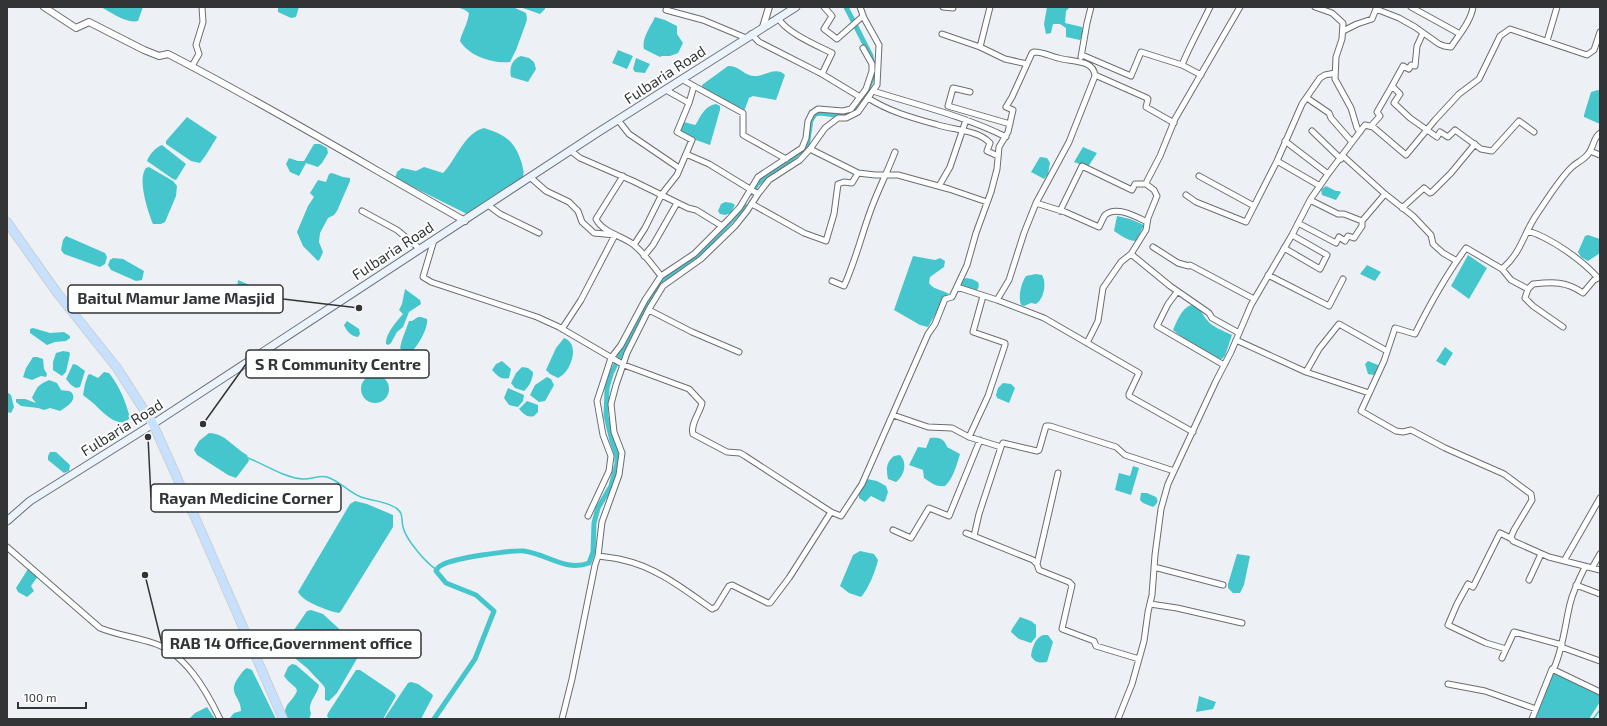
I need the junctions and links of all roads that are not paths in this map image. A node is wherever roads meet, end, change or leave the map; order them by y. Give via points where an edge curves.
1 (44, 7) edge
2 (202, 7) edge
3 (769, 7) edge
4 (796, 7) edge
5 (824, 7) edge
6 (860, 7) edge
7 (943, 7) edge
8 (990, 7) edge
9 (1091, 7) edge
10 (1210, 7) edge
11 (1240, 7) edge
12 (1315, 7) edge
13 (1411, 7) edge
14 (1473, 7) edge
15 (1557, 7) edge
16 (953, 8) dead end
17 (666, 10) dead end
18 (863, 16) junction
19 (778, 18) junction
20 (763, 27) junction
21 (1342, 31) junction
22 (1600, 32) edge
23 (1423, 33) junction
24 (942, 34) dead end
25 (1460, 34) junction
26 (748, 36) junction
27 (1547, 40) junction
28 (863, 48) dead end
29 (980, 48) junction
30 (1594, 50) junction
31 (1600, 52) edge
32 (1082, 55) junction
33 (1081, 61) junction
34 (1027, 64) junction
35 (1182, 65) junction
36 (192, 66) junction
37 (1336, 73) junction
38 (822, 74) junction
39 (1095, 75) junction
40 (1201, 75) junction
41 (683, 80) junction
42 (694, 86) junction
43 (1392, 86) junction
44 (666, 90) junction
45 (872, 91) junction
46 (970, 92) dead end
47 (860, 97) junction
48 (868, 98) junction
49 (1307, 98) junction
50 (689, 103) junction
51 (618, 120) junction
52 (966, 120) junction
53 (1174, 123) junction
54 (1010, 124) junction
55 (1371, 126) junction
56 (1426, 130) junction
57 (963, 131) junction
58 (1312, 131) dead end
59 (1360, 132) junction
60 (1534, 132) dead end
61 (1600, 133) edge
62 (1006, 137) junction
63 (1285, 141) junction
64 (1352, 142) junction
65 (1475, 144) junction
66 (810, 149) junction
67 (571, 151) junction
68 (1590, 151) junction
69 (895, 152) dead end
70 (686, 154) junction
71 (1600, 155) edge
72 (998, 156) junction
73 (1342, 157) junction
74 (786, 159) junction
75 (1277, 161) junction
76 (679, 168) junction
77 (858, 173) junction
78 (1328, 174) junction
79 (623, 176) junction
80 (886, 176) junction
81 (1199, 176) dead end
82 (530, 177) junction
83 (1146, 184) junction
84 (939, 186) junction
85 (1320, 186) junction
86 (750, 189) junction
87 (662, 194) junction
88 (758, 194) junction
89 (1385, 194) junction
90 (1186, 195) dead end
91 (1310, 200) junction
92 (987, 202) junction
93 (677, 203) junction
94 (1036, 203) junction
95 (752, 204) junction
96 (488, 205) junction
97 (1254, 206) junction
98 (1402, 208) junction
99 (362, 211) dead end
100 (1060, 211) junction
101 (464, 221) junction
102 (1362, 221) junction
103 (7, 222) edge
104 (1147, 222) junction
105 (1298, 223) junction
106 (722, 226) junction
107 (1528, 231) junction
108 (539, 234) dead end
109 (615, 235) junction
110 (1292, 235) junction
111 (434, 240) junction
112 (634, 245) junction
113 (1153, 247) dead end
114 (1284, 248) junction
115 (420, 249) junction
116 (1131, 254) junction
117 (644, 256) junction
118 (1457, 261) junction
119 (1502, 269) junction
120 (1268, 275) junction
121 (661, 276) junction
122 (1343, 279) dead end
123 (832, 281) dead end
124 (957, 287) junction
125 (1528, 289) junction
126 (1178, 292) junction
127 (983, 296) junction
128 (1254, 299) junction
129 (997, 300) junction
130 (649, 310) junction
131 (1563, 327) dead end
132 (562, 329) junction
133 (1239, 332) junction
134 (1236, 340) junction
135 (1087, 343) junction
136 (1387, 351) junction
137 (739, 352) dead end
138 (611, 358) junction
139 (1224, 364) junction
140 (624, 365) junction
141 (1306, 372) junction
142 (1369, 393) junction
143 (893, 415) junction
144 (153, 424) junction
145 (1193, 432) junction
146 (969, 437) junction
147 (980, 440) junction
148 (1001, 447) junction
149 (1174, 471) junction
150 (1058, 473) dead end
151 (1600, 498) edge
152 (831, 512) junction
153 (588, 516) dead end
154 (7, 521) edge
155 (893, 530) dead end
156 (966, 533) dead end
157 (974, 536) junction
158 (1512, 539) junction
159 (7, 547) edge
160 (1541, 554) junction
161 (1600, 554) edge
162 (598, 556) junction
163 (1564, 561) junction
164 (1037, 564) junction
165 (1154, 567) junction
166 (1585, 567) junction
167 (1592, 568) junction
168 (1600, 570) edge
169 (1529, 580) dead end
170 (1223, 585) dead end
171 (1576, 585) junction
172 (1600, 594) edge
173 (1150, 604) junction
174 (1242, 623) dead end
175 (1561, 646) junction
176 (1506, 649) junction
177 (1502, 658) dead end
178 (1139, 659) junction
179 (1600, 661) edge
180 (1552, 669) junction
181 (1448, 684) dead end
182 (1600, 692) edge
183 (1536, 709) junction
184 (220, 719) edge
185 (283, 719) edge
186 (562, 719) edge
187 (1118, 719) edge
188 (1532, 719) edge

1 - 36 street via 76,28 89,22 144,50 159,56 168,54
2 - 36 street via 203,22 196,45 198,54
3 - 20 street
4 - 19 main road, Fulbaria Road
5 - 18 street via 832,16 824,29 837,39
6 - 18 street
7 - 16 street
8 - 29 street
9 - 32 street
10 - 35 street
11 - 40 street
12 - 21 street via 1332,13 1343,23
13 - 25 street
14 - 25 street
15 - 27 street
17 - 26 street
18 - 45 street via 879,45 877,84
19 - 20 main road, Fulbaria Road
19 - 38 street via 797,34 832,53
20 - 26 main road, Fulbaria Road
21 - 23 street via 1372,19 1376,9 1399,18
21 - 37 street via 1336,57
22 - 30 street
23 - 25 street via 1439,44 1449,47
23 - 43 street via 1417,46 1415,66 1411,65 1409,69 1404,66
24 - 29 street
26 - 38 street
26 - 41 main road, Fulbaria Road
27 - 30 street via 1587,55
27 - 56 street via 1510,29 1500,36 1480,78 1459,94
28 - 47 street via 872,64 872,71 866,89
29 - 34 street via 1005,59
30 - 31 street
32 - 33 street
32 - 35 street via 1130,76 1141,52
33 - 34 street via 1034,52
33 - 39 street via 1091,67
34 - 54 street via 1006,107 1013,109
35 - 40 street
36 - 101 street
37 - 49 street via 1320,78
37 - 59 street via 1335,79
38 - 47 street
39 - 53 street via 1148,99 1146,108
39 - 94 street via 1069,142
40 - 53 street
41 - 42 street
41 - 44 main road, Fulbaria Road
42 - 50 street
42 - 74 street via 743,113 743,135
43 - 55 street via 1377,112 1380,116
43 - 56 street via 1400,94 1394,103
44 - 50 street
44 - 51 main road, Fulbaria Road
45 - 48 street
45 - 52 street
46 - 54 street via 953,88 948,106
47 - 74 street via 851,108 843,111 815,109 808,121 802,148
48 - 57 street via 903,115
48 - 66 street via 858,112 846,118 838,118 825,128
49 - 63 street
49 - 64 street via 1329,113
50 - 70 street via 677,132 692,140
51 - 67 main road, Fulbaria Road
51 - 76 street via 629,134
52 - 57 street
52 - 62 street
53 - 83 street
54 - 62 street
55 - 56 street via 1406,155
55 - 59 street via 1365,125
56 - 65 street via 1437,137 1440,132 1448,137 1455,130
57 - 72 street via 988,140 990,143 987,151
57 - 84 street via 950,167
58 - 73 street
59 - 64 street
60 - 65 street via 1518,122 1492,151 1481,149
61 - 68 street
62 - 72 street via 1000,146
63 - 75 street
63 - 78 street
64 - 73 street
65 - 98 street via 1432,192 1424,188
66 - 77 street
66 - 88 street via 800,160 769,180
67 - 79 street via 580,158
67 - 82 main road, Fulbaria Road
68 - 71 street
68 - 107 street via 1562,179 1535,216
69 - 80 street
70 - 76 street
70 - 86 street via 709,164
72 - 92 street via 996,175
73 - 78 street
73 - 89 street
74 - 86 street via 758,177
75 - 85 street
75 - 97 street
76 - 87 street via 677,175
77 - 80 street
77 - 95 street via 852,183 838,184 834,214 826,241
78 - 85 street
79 - 87 street
79 - 109 street via 596,218
80 - 84 street via 898,175
80 - 123 street via 870,211 844,286
81 - 97 street
82 - 96 main road, Fulbaria Road
82 - 109 street via 546,191 569,202 578,211 582,222 594,233
83 - 100 street via 1135,184 1132,190 1082,166
83 - 104 street via 1157,196
84 - 92 street
85 - 91 street
86 - 88 street
86 - 106 street via 740,207
87 - 93 street
87 - 112 street
88 - 95 street
89 - 98 street
89 - 102 street
90 - 97 street via 1196,202 1245,223
91 - 102 street via 1338,214
91 - 105 street
92 - 124 street
93 - 106 street via 696,210
93 - 117 street
94 - 100 street
94 - 129 street via 1009,280
95 - 130 street via 734,226 700,259 663,286
96 - 101 main road, Fulbaria Road
96 - 108 street
98 - 118 street via 1431,236 1433,244
99 - 115 street via 397,230
100 - 104 street via 1100,227 1104,216 1111,212 1122,212
101 - 111 main road, Fulbaria Road
102 - 105 street via 1362,226 1354,238 1348,236 1345,241 1339,237 1336,243
103 - 144 highway via 58,294 118,368
104 - 116 street via 1146,230
105 - 110 street
106 - 121 street via 694,254
107 - 119 street via 1510,262
107 - 125 street via 1557,245 1598,278 1583,294 1571,285 1550,282 1533,284
109 - 112 street
109 - 132 street via 581,300
110 - 114 street
110 - 114 street via 1327,255 1320,269
111 - 115 main road, Fulbaria Road
111 - 132 street via 423,277 431,282 537,317
112 - 117 street
113 - 128 street via 1178,264 1190,265
114 - 120 street
115 - 144 main road, Fulbaria Road
116 - 126 street
116 - 135 street via 1121,262 1103,288 1098,321
117 - 121 street
118 - 119 street via 1466,248
118 - 136 street via 1433,298 1415,334 1396,328
119 - 125 street via 1510,280
120 - 122 street via 1330,306
120 - 128 street
121 - 138 street
124 - 127 street
124 - 143 street via 952,297 945,299
125 - 131 street via 1525,298
126 - 133 street via 1209,313 1212,318
126 - 139 street via 1168,304 1157,326
127 - 129 street
127 - 146 street via 973,332 1005,345 988,396
128 - 133 street
129 - 135 street via 1044,318
130 - 137 street
130 - 140 street via 627,353
132 - 138 street
133 - 134 street
134 - 139 street
134 - 141 street
135 - 145 street via 1139,373 1129,396
136 - 141 street via 1339,324 1319,349
136 - 142 street
138 - 140 street
138 - 153 street via 597,401 611,464
139 - 145 street
140 - 152 street via 689,389 702,403 692,434 727,452 740,453
140 - 162 street via 611,404 614,432 622,453 619,475 603,517
141 - 142 street
142 - 158 street via 1362,413 1396,431 1411,430 1444,448 1504,474 1531,494 1532,500 1514,530
143 - 146 street via 928,427 952,428
143 - 152 street via 862,484 842,516
144 - 154 main road, Fulbaria Road via 30,501
144 - 185 highway
145 - 149 street
146 - 147 street
147 - 148 street
147 - 155 street via 949,516 928,508 911,538
148 - 149 street via 1003,443 1038,451 1047,425 1116,447 1125,455
148 - 157 street
149 - 165 street via 1161,509
150 - 164 street
151 - 163 street
152 - 162 street via 770,603 732,584 712,609 664,577 639,565
156 - 157 street
157 - 164 street via 1033,560
158 - 160 street via 1517,544
158 - 176 street via 1500,533 1473,587 1468,584 1448,625 1486,643
159 - 184 street via 100,628 154,643 174,653 196,678
160 - 163 street
160 - 169 street
161 - 167 street
162 - 186 street
163 - 166 street
164 - 178 street via 1039,570 1072,585 1062,629 1094,641 1096,646
165 - 170 street
165 - 173 street
166 - 167 street
166 - 171 street
167 - 168 street
171 - 172 street
171 - 175 street
173 - 174 street
173 - 178 street
175 - 176 street via 1514,632
175 - 179 street
175 - 180 street
176 - 177 street
178 - 187 street
180 - 182 street
180 - 183 street
181 - 183 street via 1485,691
183 - 188 street

